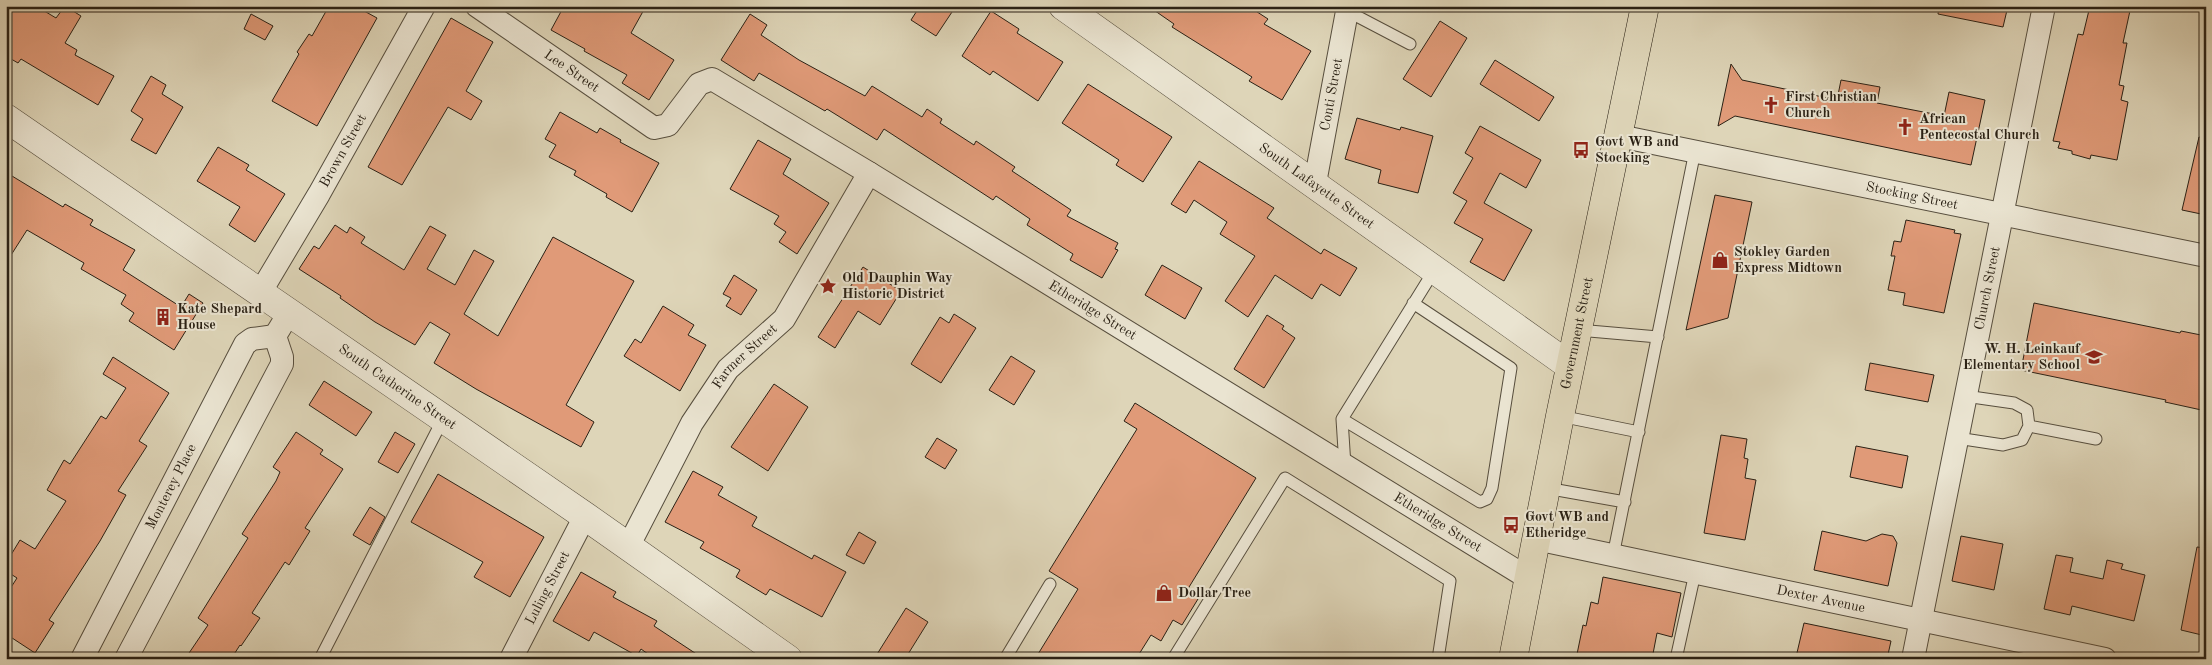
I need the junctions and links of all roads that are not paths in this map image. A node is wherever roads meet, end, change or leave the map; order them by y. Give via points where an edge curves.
1 (424, 6) edge
2 (477, 6) edge
3 (1063, 6) edge
4 (1645, 6) edge
5 (2044, 6) edge
6 (1348, 8) edge
7 (1410, 44) dead end
8 (6, 118) edge
9 (668, 125) joint
10 (1619, 136) junction
11 (1695, 152) junction
12 (869, 173) junction
13 (1315, 183) junction
14 (2001, 214) junction
15 (2206, 256) edge
16 (1435, 269) junction
17 (260, 293) junction
18 (1413, 303) junction
19 (282, 324) junction
20 (1578, 330) junction
21 (1658, 337) junction
22 (1570, 366) junction
23 (1965, 396) junction
24 (1560, 416) junction
25 (443, 419) junction
26 (1342, 419) junction
27 (2029, 426) junction
28 (1639, 432) junction
29 (1956, 438) junction
30 (2096, 439) dead end
31 (1345, 466) junction
32 (1546, 488) junction
33 (1625, 502) junction
34 (585, 516) junction
35 (1536, 539) junction
36 (628, 547) junction
37 (1613, 556) junction
38 (1695, 573) junction
39 (1528, 578) junction
40 (1050, 584) dead end
41 (1920, 621) junction
42 (82, 659) edge
43 (126, 659) edge
44 (320, 659) edge
45 (511, 659) edge
46 (788, 659) edge
47 (1005, 659) edge
48 (1173, 659) edge
49 (1438, 659) edge
50 (1513, 659) edge
51 (1676, 659) edge
52 (1912, 659) edge
53 (2105, 659) edge

1 - 17 street, Brown Street
2 - 9 street, Lee Street via 654,128
3 - 13 street, South Lafayette Street
4 - 10 main road, Government Street
5 - 14 street, Church Street
6 - 7 lane
6 - 13 street, Conti Street
8 - 17 street, South Catherine Street
9 - 12 street, Etheridge Street via 699,84 712,79
10 - 11 street, Stocking Street
10 - 20 main road, Government Street
11 - 14 street, Stocking Street
11 - 21 lane
12 - 31 street, Etheridge Street
12 - 36 street, Farmer Street via 784,319 728,369 692,423
13 - 16 street, South Lafayette Street
14 - 15 street, Stocking Street
14 - 23 street, Church Street
16 - 18 lane
16 - 22 street, South Lafayette Street
17 - 19 street, South Catherine Street
18 - 26 lane
18 - 26 lane via 1511,368 1492,488 1487,499 1480,502
19 - 25 street, South Catherine Street
19 - 42 street, Monterey Place via 245,344
19 - 43 street via 282,364
20 - 21 lane
20 - 22 main road, Government Street
21 - 28 lane
22 - 24 main road, Government Street
23 - 27 lane via 2014,403 2027,410
23 - 29 street, Church Street
24 - 28 lane
24 - 32 main road, Government Street
25 - 34 street, South Catherine Street
25 - 44 lane
26 - 31 lane
27 - 29 lane via 2022,440 2003,445
27 - 30 lane
28 - 33 lane
29 - 41 street, Church Street
31 - 39 street, Etheridge Street
32 - 33 lane
32 - 35 main road, Government Street
33 - 37 lane
34 - 36 street, South Catherine Street
34 - 45 street, Luling Street
35 - 37 street, Dexter Avenue
35 - 39 main road, Government Street
36 - 46 street, South Catherine Street
37 - 38 street, Dexter Avenue
38 - 41 street, Dexter Avenue
38 - 51 lane
39 - 50 main road, Government Street
40 - 47 lane
41 - 52 street, Church Street
41 - 53 street, Dexter Avenue
48 - 49 lane via 1284,478 1450,582

